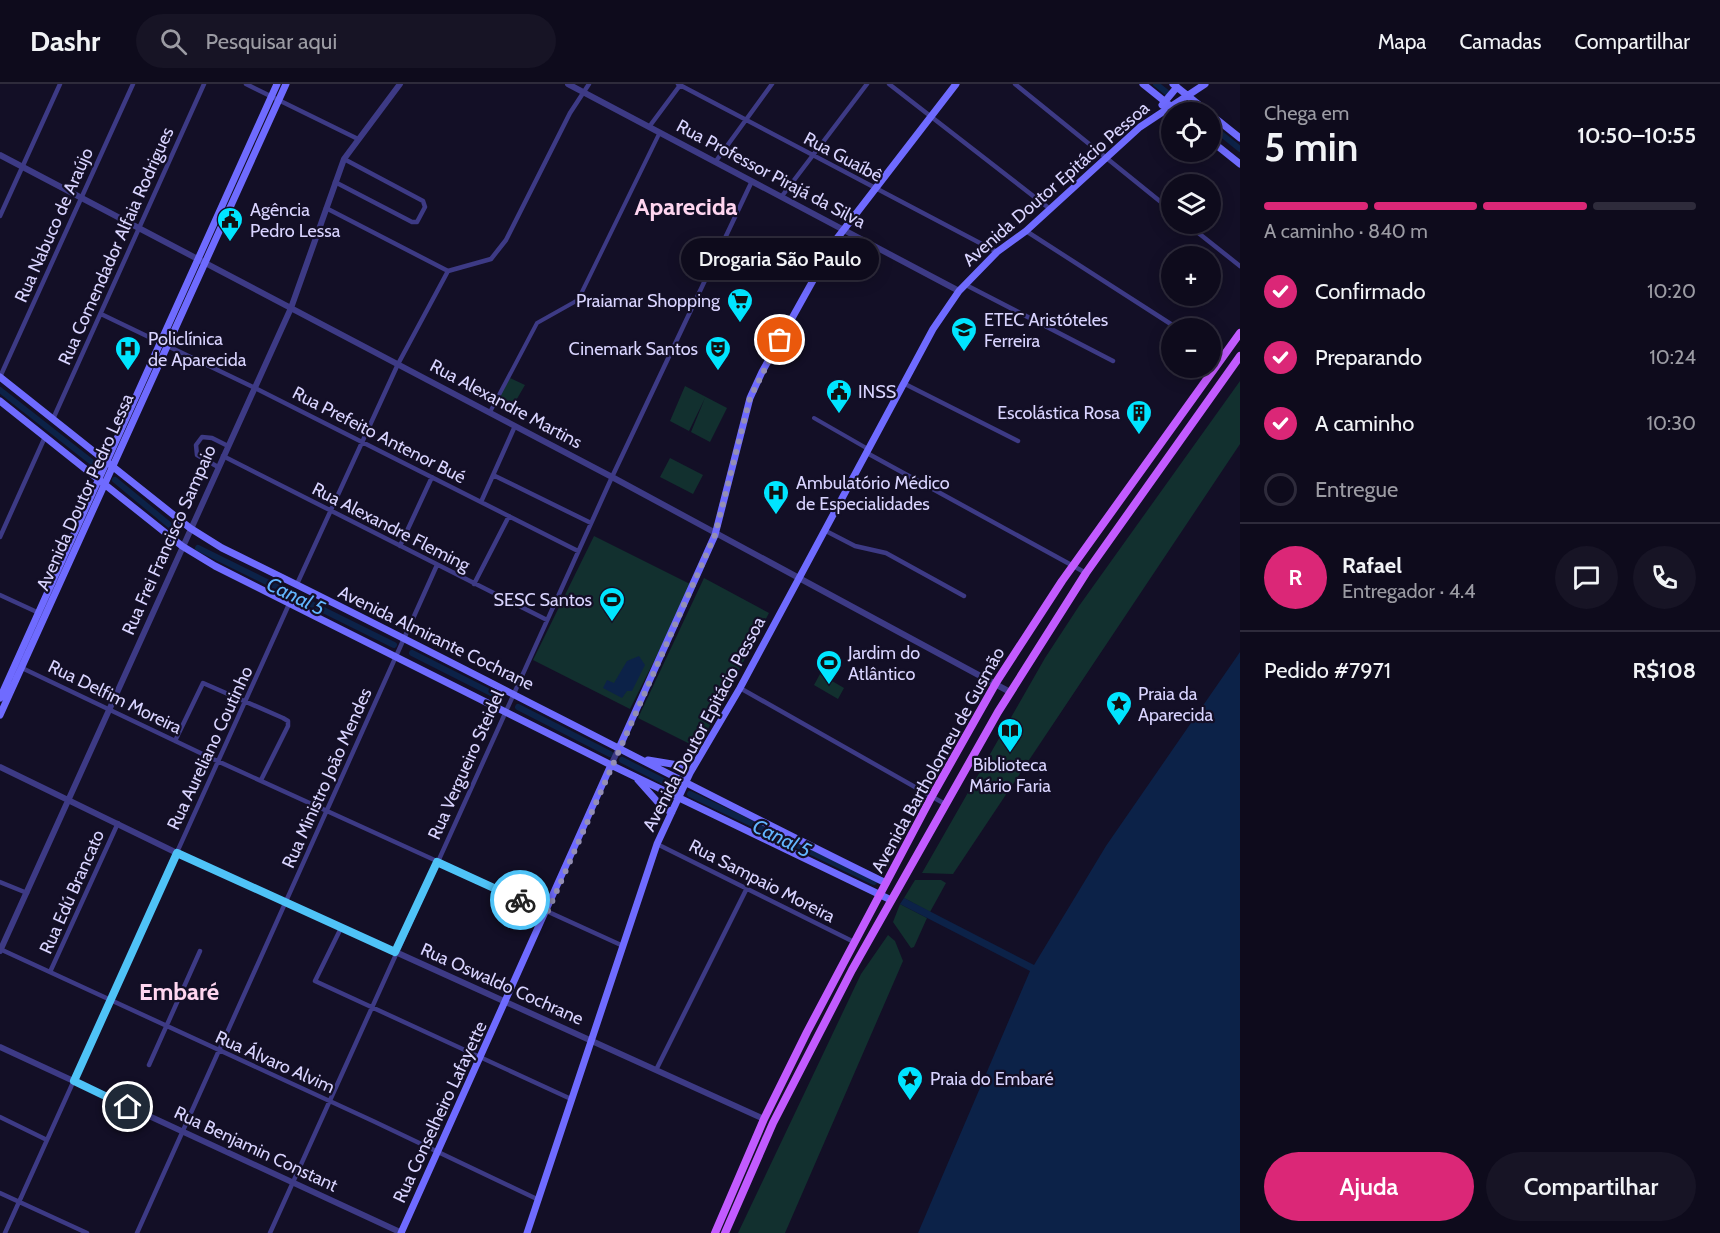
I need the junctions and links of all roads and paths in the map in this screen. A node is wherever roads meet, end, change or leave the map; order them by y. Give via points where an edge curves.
1 (60, 84) edge
2 (133, 84) edge
3 (204, 84) edge
4 (246, 84) edge
5 (277, 84) edge
6 (286, 84) edge
7 (400, 84) edge
8 (568, 84) edge
9 (589, 84) edge
10 (680, 84) edge
11 (772, 84) edge
12 (867, 84) edge
13 (889, 84) edge
14 (956, 84) edge
15 (1015, 84) edge
16 (1143, 84) edge
17 (1189, 84) edge
18 (1205, 84) edge
19 (583, 92) junction
20 (1183, 94) edge
21 (275, 97) junction
22 (1166, 102) edge
23 (1161, 110) edge
24 (932, 116) junction
25 (745, 120) junction
26 (1221, 123) edge
27 (649, 127) junction
28 (660, 132) junction
29 (1240, 138) edge
30 (358, 139) junction
31 (1221, 149) edge
32 (0, 155) edge
33 (811, 155) junction
34 (1105, 157) junction
35 (344, 159) junction
36 (716, 161) junction
37 (1240, 164) edge
38 (22, 166) junction
39 (752, 181) junction
40 (335, 182) junction
41 (876, 189) junction
42 (782, 196) junction
43 (81, 197) junction
44 (1161, 202) edge
45 (326, 208) junction
46 (1050, 209) junction
47 (0, 216) edge
48 (139, 228) junction
49 (844, 230) junction
50 (1026, 231) junction
51 (1200, 234) edge
52 (997, 252) junction
53 (202, 261) junction
54 (1240, 266) edge
55 (448, 271) junction
56 (966, 285) junction
57 (959, 291) junction
58 (291, 308) junction
59 (100, 314) junction
60 (1161, 318) edge
61 (1240, 333) edge
62 (163, 344) junction
63 (1240, 357) edge
64 (1222, 358) joint
65 (1113, 361) dead end
66 (398, 364) junction
67 (0, 377) edge
68 (905, 384) junction
69 (255, 388) junction
70 (0, 401) edge
71 (490, 412) junction
72 (814, 418) dead end
73 (53, 419) junction
74 (515, 426) junction
75 (45, 437) junction
76 (1018, 441) dead end
77 (363, 442) junction
78 (228, 446) junction
79 (868, 451) junction
80 (223, 456) junction
81 (107, 460) junction
82 (114, 466) junction
83 (218, 467) junction
84 (493, 475) junction
85 (432, 477) junction
86 (612, 477) junction
87 (98, 480) junction
88 (105, 485) junction
89 (481, 502) junction
90 (330, 512) junction
91 (509, 516) junction
92 (591, 523) junction
93 (189, 530) junction
94 (824, 530) junction
95 (715, 535) junction
96 (0, 537) edge
97 (182, 546) junction
98 (400, 546) junction
99 (578, 551) junction
100 (437, 565) junction
101 (1073, 565) junction
102 (1086, 573) junction
103 (798, 580) junction
104 (297, 584) junction
105 (474, 584) junction
106 (0, 595) edge
107 (964, 596) dead end
108 (290, 602) junction
109 (39, 613) junction
110 (547, 620) junction
111 (404, 641) junction
112 (397, 655) junction
113 (22, 668) junction
114 (996, 684) junction
115 (740, 688) junction
116 (1010, 692) junction
117 (513, 694) junction
118 (0, 698) edge
119 (247, 702) junction
120 (506, 709) junction
121 (109, 710) junction
122 (0, 715) edge
123 (175, 741) junction
124 (618, 749) junction
125 (641, 759) junction
126 (219, 761) junction
127 (612, 764) junction
128 (0, 767) edge
129 (690, 773) junction
130 (634, 775) junction
131 (261, 780) junction
132 (682, 790) junction
133 (932, 796) junction
134 (69, 799) junction
135 (945, 804) junction
136 (328, 810) junction
137 (672, 812) junction
138 (118, 823) junction
139 (657, 844) junction
140 (177, 853) junction
141 (437, 862) junction
142 (0, 882) edge
143 (886, 883) junction
144 (747, 888) junction
145 (27, 893) junction
146 (880, 894) junction
147 (891, 900) junction
148 (285, 901) junction
149 (547, 913) junction
150 (341, 928) junction
151 (854, 942) junction
152 (621, 945) junction
153 (0, 950) edge
154 (200, 951) dead end
155 (395, 952) junction
156 (50, 972) junction
157 (111, 1000) junction
158 (506, 1004) junction
159 (371, 1006) junction
160 (166, 1026) junction
161 (590, 1040) junction
162 (0, 1047) edge
163 (220, 1052) junction
164 (483, 1057) junction
165 (149, 1065) dead end
166 (656, 1070) junction
167 (74, 1081) junction
168 (571, 1099) junction
169 (328, 1100) junction
170 (0, 1117) edge
171 (764, 1119) junction
172 (183, 1132) junction
173 (47, 1140) junction
174 (440, 1152) junction
175 (292, 1183) junction
176 (0, 1193) edge
177 (539, 1200) junction
178 (19, 1202) junction
179 (5, 1233) edge
180 (87, 1233) edge
181 (137, 1233) edge
182 (270, 1233) edge
183 (402, 1233) edge
184 (527, 1233) edge
185 (715, 1233) edge
186 (725, 1233) edge

1 - 38 street
2 - 43 street, Rua Nabuco de Araújo
3 - 48 street, Rua Comendador Alfaia Rodrigues
4 - 21 street
5 - 21 main road, Avenida Doutor Pedro Lessa
6 - 21 main road, Avenida Doutor Pedro Lessa
7 - 30 street, Rua Frei Francisco Sampaio
8 - 19 street, Rua Professor Pirajá da Silva
9 - 19 street
10 - 25 street, Rua Guaíbê
10 - 27 street
11 - 25 street
12 - 33 street
13 - 24 street
14 - 24 main road
15 - 34 street
16 - 22 main road
17 - 20 main road, Avenida Doutor Epitácio Pessoa
18 - 20 main road, Avenida Doutor Epitácio Pessoa
19 - 27 street, Rua Professor Pirajá da Silva
19 - 55 street via 506,240 491,258
21 - 30 street
21 - 53 main road, Avenida Doutor Pedro Lessa
23 - 34 main road, Avenida Doutor Epitácio Pessoa
24 - 41 main road
24 - 46 street
25 - 33 street, Rua Guaíbê
25 - 36 street
26 - 29 main road
27 - 28 street, Rua Professor Pirajá da Silva
28 - 36 street, Rua Professor Pirajá da Silva
28 - 71 street via 578,300 537,322
30 - 35 street, Rua Frei Francisco Sampaio
31 - 37 main road
32 - 38 street, Rua Alexandre Martins
33 - 41 street, Rua Guaíbê
33 - 42 street
34 - 44 street
34 - 46 main road, Avenida Doutor Epitácio Pessoa
35 - 40 street, Rua Frei Francisco Sampaio
35 - 40 street via 423,201 425,207 417,222 412,222
36 - 39 street, Rua Professor Pirajá da Silva
38 - 43 street, Rua Alexandre Martins
38 - 47 street
39 - 42 street, Rua Professor Pirajá da Silva
39 - 86 street, Rua Vergueiro Steidel
40 - 45 street, Rua Frei Francisco Sampaio
41 - 49 main road
41 - 52 street, Rua Guaíbê
42 - 49 street, Rua Professor Pirajá da Silva
43 - 48 street, Rua Alexandre Martins
43 - 67 street, Rua Nabuco de Araújo
45 - 55 street
45 - 58 street, Rua Frei Francisco Sampaio
46 - 50 main road, Avenida Doutor Epitácio Pessoa
48 - 53 street, Rua Alexandre Martins
48 - 59 street, Rua Comendador Alfaia Rodrigues
49 - 57 street, Rua Professor Pirajá da Silva
49 - 95 main road via 750,398
50 - 52 main road, Avenida Doutor Epitácio Pessoa
50 - 60 street
51 - 54 street
52 - 56 main road, Avenida Doutor Epitácio Pessoa
53 - 58 street, Rua Alexandre Martins
53 - 62 main road, Avenida Doutor Pedro Lessa
55 - 66 street
56 - 57 main road, Avenida Doutor Epitácio Pessoa
56 - 65 street
57 - 68 main road, Avenida Doutor Epitácio Pessoa via 933,329
58 - 66 street, Rua Alexandre Martins
58 - 69 street, Rua Frei Francisco Sampaio
59 - 62 street, Rua Prefeito Antenor Bué
59 - 73 street, Rua Comendador Alfaia Rodrigues
61 - 64 main road, Avenida Bartholomeu de Gusmão
62 - 69 street, Rua Prefeito Antenor Bué
62 - 81 main road, Avenida Doutor Pedro Lessa
62 - 82 main road, Avenida Doutor Pedro Lessa
63 - 102 main road, Avenida Bartholomeu de Gusmão
64 - 101 main road, Avenida Bartholomeu de Gusmão
66 - 71 street, Rua Alexandre Martins
66 - 77 street
67 - 73 main road, Avenida Almirante Cochrane
68 - 76 street
68 - 79 main road, Avenida Doutor Epitácio Pessoa
69 - 77 street, Rua Prefeito Antenor Bué
69 - 78 street, Rua Frei Francisco Sampaio
70 - 75 main road, Avenida Almirante Cochrane
71 - 74 street, Rua Alexandre Martins
72 - 79 street
73 - 81 main road, Avenida Almirante Cochrane
74 - 84 street
74 - 86 street, Rua Alexandre Martins
75 - 87 main road, Avenida Almirante Cochrane
75 - 96 street
77 - 85 street, Rua Prefeito Antenor Bué
77 - 90 street
78 - 80 street, Rua Frei Francisco Sampaio
78 - 83 street via 207,436 199,440 197,455
79 - 94 main road, Avenida Doutor Epitácio Pessoa
79 - 101 street
80 - 83 street, Rua Frei Francisco Sampaio
80 - 90 street, Rua Alexandre Fleming
81 - 82 main road, Avenida Almirante Cochrane
81 - 87 main road, Avenida Doutor Pedro Lessa
82 - 88 main road, Avenida Doutor Pedro Lessa
82 - 93 main road, Avenida Almirante Cochrane
83 - 93 street, Rua Frei Francisco Sampaio
84 - 89 street
84 - 92 street
85 - 89 street, Rua Prefeito Antenor Bué
85 - 98 street
86 - 92 street, Rua Vergueiro Steidel
86 - 95 street, Rua Alexandre Martins
87 - 88 main road, Avenida Almirante Cochrane
87 - 109 main road, Avenida Doutor Pedro Lessa
88 - 97 main road, Avenida Almirante Cochrane
88 - 113 main road, Avenida Doutor Pedro Lessa
89 - 91 street, Rua Prefeito Antenor Bué
90 - 98 street, Rua Alexandre Fleming
90 - 104 street
91 - 99 street, Rua Prefeito Antenor Bué
91 - 105 street
92 - 99 street, Rua Vergueiro Steidel
93 - 97 street, Rua Frei Francisco Sampaio
93 - 104 main road, Avenida Almirante Cochrane
94 - 103 main road, Avenida Doutor Epitácio Pessoa
94 - 107 street via 855,546 886,553
95 - 103 street, Rua Alexandre Martins
95 - 124 main road
97 - 108 main road, Avenida Almirante Cochrane
97 - 121 street, Rua Frei Francisco Sampaio
98 - 100 street, Rua Alexandre Fleming
99 - 110 street, Rua Vergueiro Steidel
100 - 105 street, Rua Alexandre Fleming
100 - 111 street, Rua Ministro João Mendes
101 - 102 street
101 - 114 main road, Avenida Bartholomeu de Gusmão
102 - 116 main road, Avenida Bartholomeu de Gusmão
103 - 114 street, Rua Alexandre Martins
103 - 115 main road, Avenida Doutor Epitácio Pessoa
104 - 111 main road, Avenida Almirante Cochrane
105 - 110 street, Rua Alexandre Fleming
106 - 109 street
108 - 112 main road, Avenida Almirante Cochrane
108 - 119 street, Rua Aureliano Coutinho
109 - 118 main road, Avenida Doutor Pedro Lessa
110 - 117 street, Rua Vergueiro Steidel
111 - 112 street, Rua Ministro João Mendes
111 - 117 main road, Avenida Almirante Cochrane
112 - 120 main road, Avenida Almirante Cochrane
112 - 136 street, Rua Ministro João Mendes
113 - 121 street, Rua Delfim Moreira
113 - 122 main road, Avenida Doutor Pedro Lessa
114 - 116 street, Rua Alexandre Martins
114 - 133 main road, Avenida Bartholomeu de Gusmão
115 - 129 main road, Avenida Doutor Epitácio Pessoa
115 - 133 street
116 - 135 main road, Avenida Bartholomeu de Gusmão
117 - 120 street, Rua Vergueiro Steidel
117 - 124 main road, Avenida Almirante Cochrane
119 - 123 street via 203,683
119 - 126 street, Rua Aureliano Coutinho
119 - 131 street via 288,722
120 - 127 main road, Avenida Almirante Cochrane
120 - 141 street, Rua Vergueiro Steidel
121 - 123 street, Rua Delfim Moreira
121 - 134 street, Rua Frei Francisco Sampaio
123 - 126 street, Rua Delfim Moreira
124 - 125 main road, Avenida Almirante Cochrane
124 - 127 street
125 - 129 main road via 684,766
125 - 132 main road, Avenida Almirante Cochrane
126 - 131 street, Rua Delfim Moreira
126 - 140 street, Rua Aureliano Coutinho
127 - 130 main road, Avenida Almirante Cochrane
127 - 149 main road, Rua Conselheiro Lafayette
128 - 134 street, Rua Oswaldo Cochrane
129 - 132 main road, Avenida Doutor Epitácio Pessoa
130 - 132 main road, Avenida Almirante Cochrane
130 - 137 main road via 663,808
131 - 136 street, Rua Delfim Moreira
132 - 137 main road, Avenida Doutor Epitácio Pessoa
132 - 143 main road, Avenida Almirante Cochrane
132 - 146 main road, Avenida Almirante Cochrane
133 - 135 street
133 - 143 main road, Avenida Bartholomeu de Gusmão
134 - 138 street, Rua Oswaldo Cochrane
134 - 145 street, Rua Frei Francisco Sampaio
135 - 147 main road, Avenida Bartholomeu de Gusmão
136 - 141 street, Rua Delfim Moreira
136 - 148 street, Rua Ministro João Mendes
137 - 139 main road, Avenida Doutor Epitácio Pessoa
138 - 140 street, Rua Oswaldo Cochrane
138 - 156 street, Rua Edú Brancato
139 - 144 street, Rua Sampaio Moreira
139 - 152 main road, Avenida Doutor Epitácio Pessoa
140 - 148 street, Rua Oswaldo Cochrane
140 - 157 street, Rua Aureliano Coutinho
141 - 149 street, Rua Delfim Moreira
141 - 155 street, Rua Vergueiro Steidel
142 - 145 street
143 - 146 main road, Avenida Bartholomeu de Gusmão
144 - 151 street, Rua Sampaio Moreira
144 - 166 street
145 - 153 street, Rua Frei Francisco Sampaio
146 - 147 main road, Avenida Almirante Cochrane
146 - 151 main road, Avenida Bartholomeu de Gusmão
147 - 186 main road, Avenida Bartholomeu de Gusmão via 773,1123
148 - 150 street, Rua Oswaldo Cochrane
148 - 163 street, Rua Ministro João Mendes
149 - 152 street, Rua Delfim Moreira
149 - 158 main road, Rua Conselheiro Lafayette
150 - 155 street, Rua Oswaldo Cochrane
150 - 159 street via 315,981
151 - 171 main road, Avenida Bartholomeu de Gusmão
152 - 161 main road, Avenida Doutor Epitácio Pessoa
153 - 156 street, Rua Álvaro Alvim
154 - 160 street
155 - 158 street, Rua Oswaldo Cochrane
155 - 159 street, Rua Vergueiro Steidel
156 - 157 street, Rua Álvaro Alvim
157 - 160 street, Rua Álvaro Alvim
157 - 167 street, Rua Aureliano Coutinho
158 - 161 street, Rua Oswaldo Cochrane
158 - 164 main road, Rua Conselheiro Lafayette
159 - 164 street
159 - 169 street, Rua Vergueiro Steidel
160 - 163 street, Rua Álvaro Alvim
160 - 165 street
161 - 166 street, Rua Oswaldo Cochrane
161 - 168 main road, Avenida Doutor Epitácio Pessoa
162 - 167 street, Rua Benjamin Constant
163 - 169 street, Rua Álvaro Alvim
163 - 172 street, Rua Ministro João Mendes
164 - 168 street
164 - 174 main road, Rua Conselheiro Lafayette
166 - 171 street, Rua Oswaldo Cochrane
167 - 172 street, Rua Benjamin Constant
167 - 173 street, Rua Aureliano Coutinho
168 - 177 main road, Avenida Doutor Epitácio Pessoa
169 - 174 street, Rua Álvaro Alvim
169 - 175 street, Rua Vergueiro Steidel
170 - 173 street
171 - 185 main road, Avenida Bartholomeu de Gusmão
172 - 175 street, Rua Benjamin Constant
172 - 181 street, Rua Ministro João Mendes
173 - 178 street, Rua Aureliano Coutinho
174 - 177 street, Rua Álvaro Alvim
174 - 183 main road, Rua Conselheiro Lafayette
175 - 182 street, Rua Vergueiro Steidel
175 - 183 street, Rua Benjamin Constant
176 - 178 street
177 - 184 main road, Avenida Doutor Epitácio Pessoa
178 - 179 street, Rua Aureliano Coutinho
178 - 180 street

